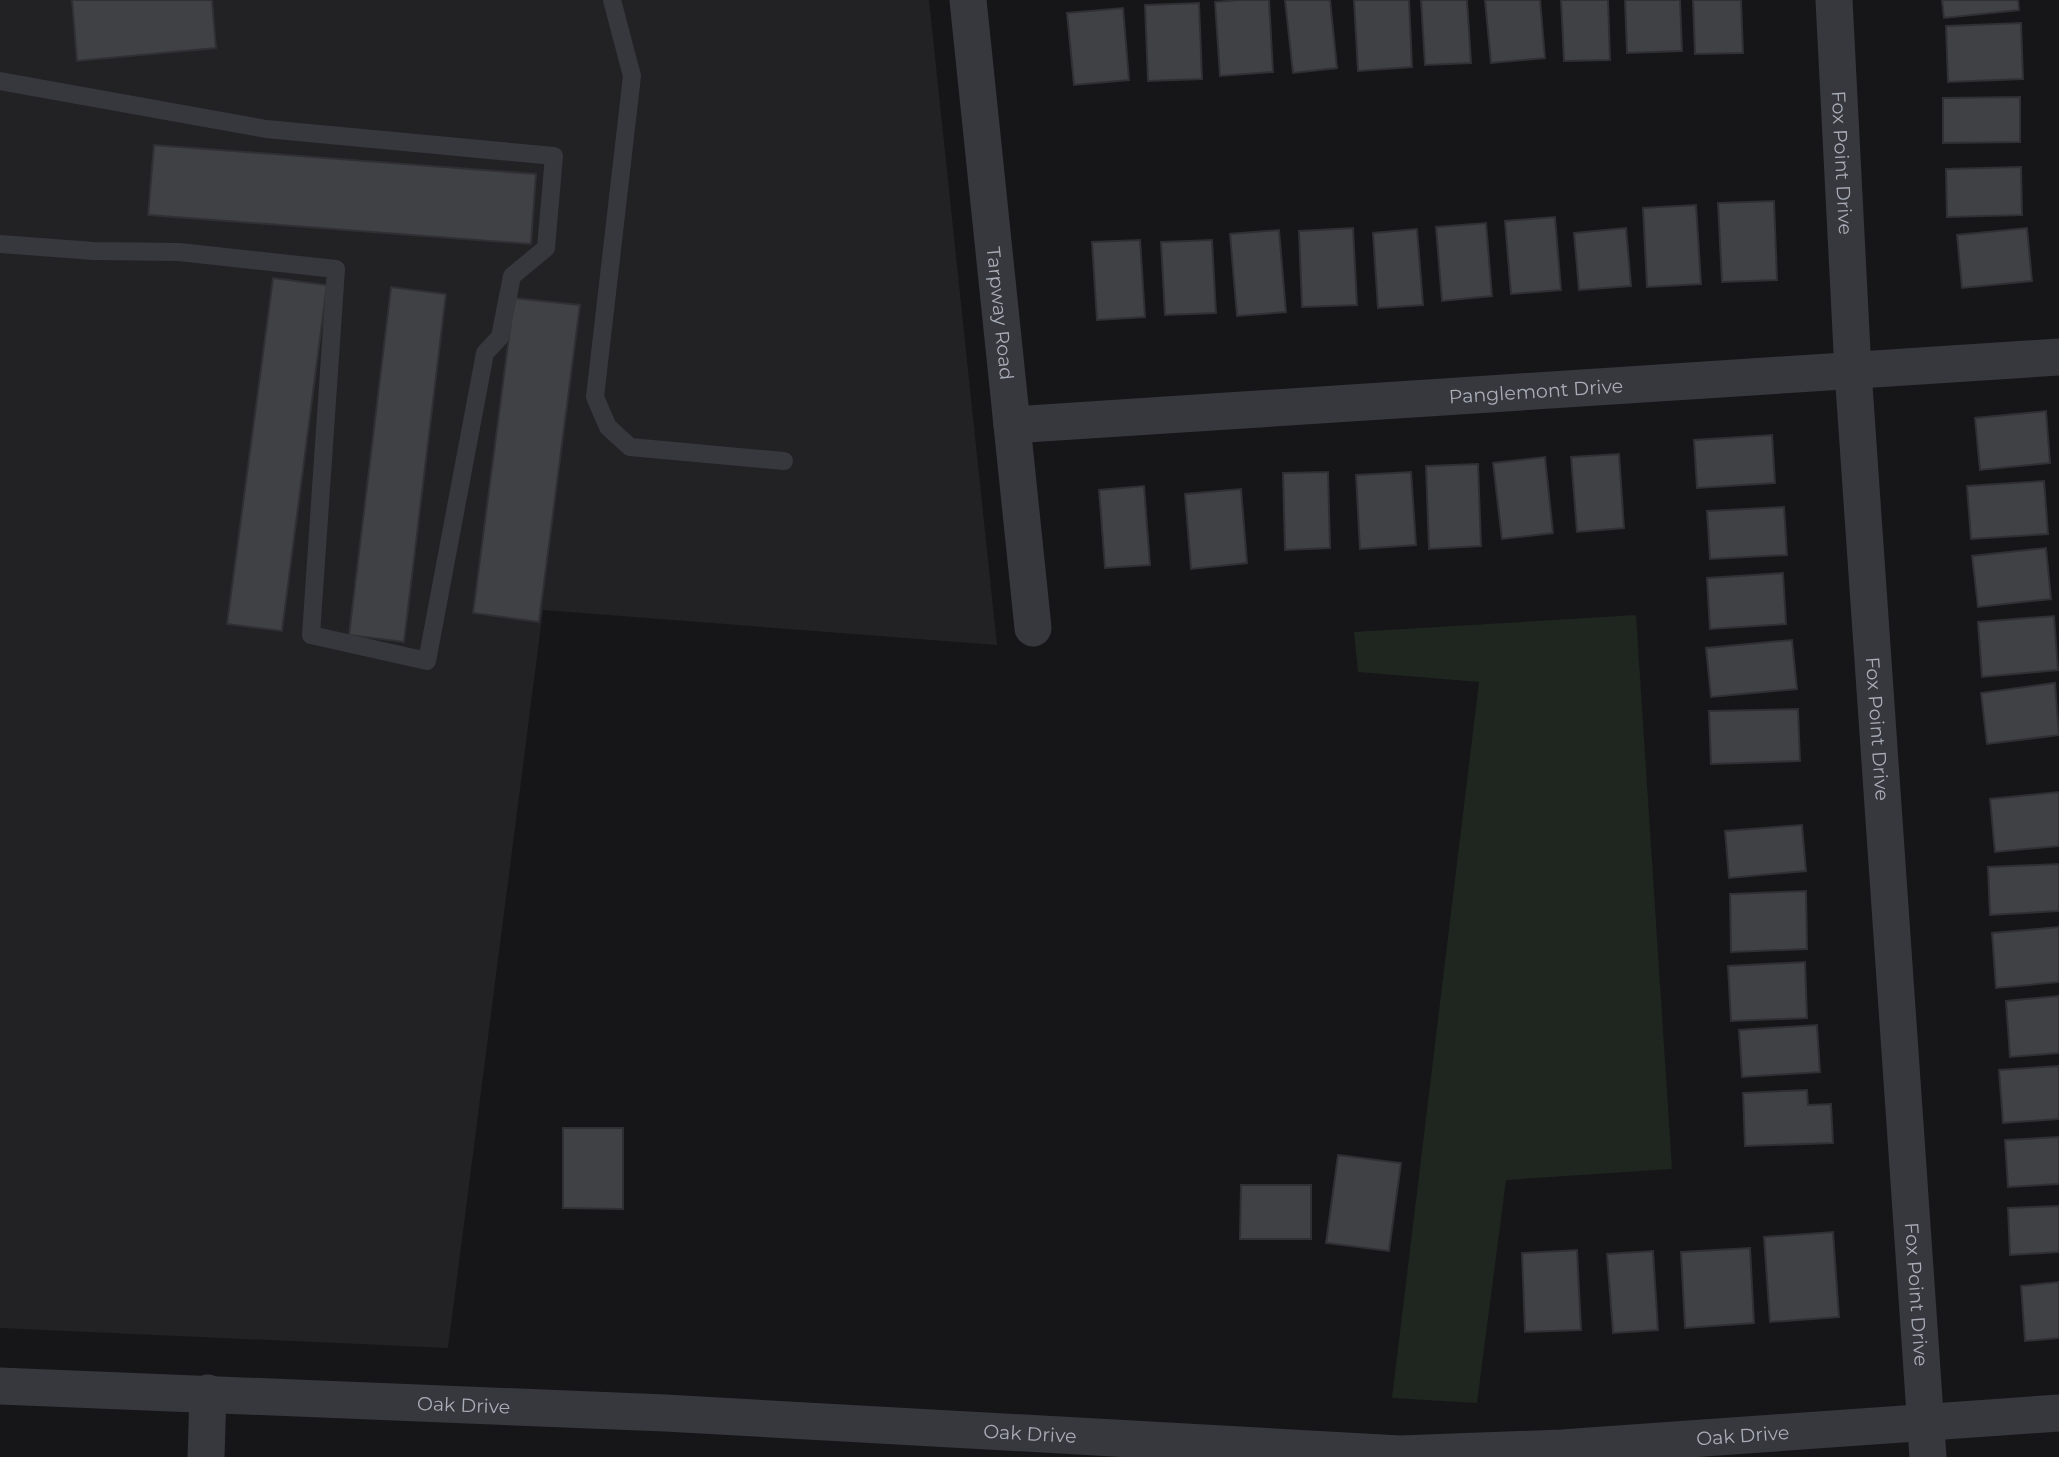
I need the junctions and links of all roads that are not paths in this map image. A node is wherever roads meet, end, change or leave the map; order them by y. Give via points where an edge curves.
1 (612, 0) edge
2 (968, 0) edge
3 (1834, 0) edge
4 (0, 81) edge
5 (0, 244) edge
6 (2059, 356) edge
7 (1853, 370) junction
8 (1012, 425) junction
9 (784, 461) dead end
10 (1033, 628) dead end
11 (0, 1386) edge
12 (208, 1393) junction
13 (2059, 1413) edge
14 (1928, 1440) edge
15 (206, 1457) edge

1 - 9 lane via 632,76 595,397 608,427 630,447
2 - 8 street, Tarpway Road
3 - 7 street, Fox Point Drive
4 - 5 lane via 266,130 554,156 546,248 512,276 500,337 485,354 427,661 311,635 336,269 179,252
6 - 7 street, Panglemont Drive
7 - 8 street, Panglemont Drive
7 - 14 street, Fox Point Drive
8 - 10 street, Tarpway Road
11 - 12 street, Oak Drive
12 - 14 street, Oak Drive via 693,1414 1400,1454
12 - 15 street
13 - 14 street, Oak Drive

